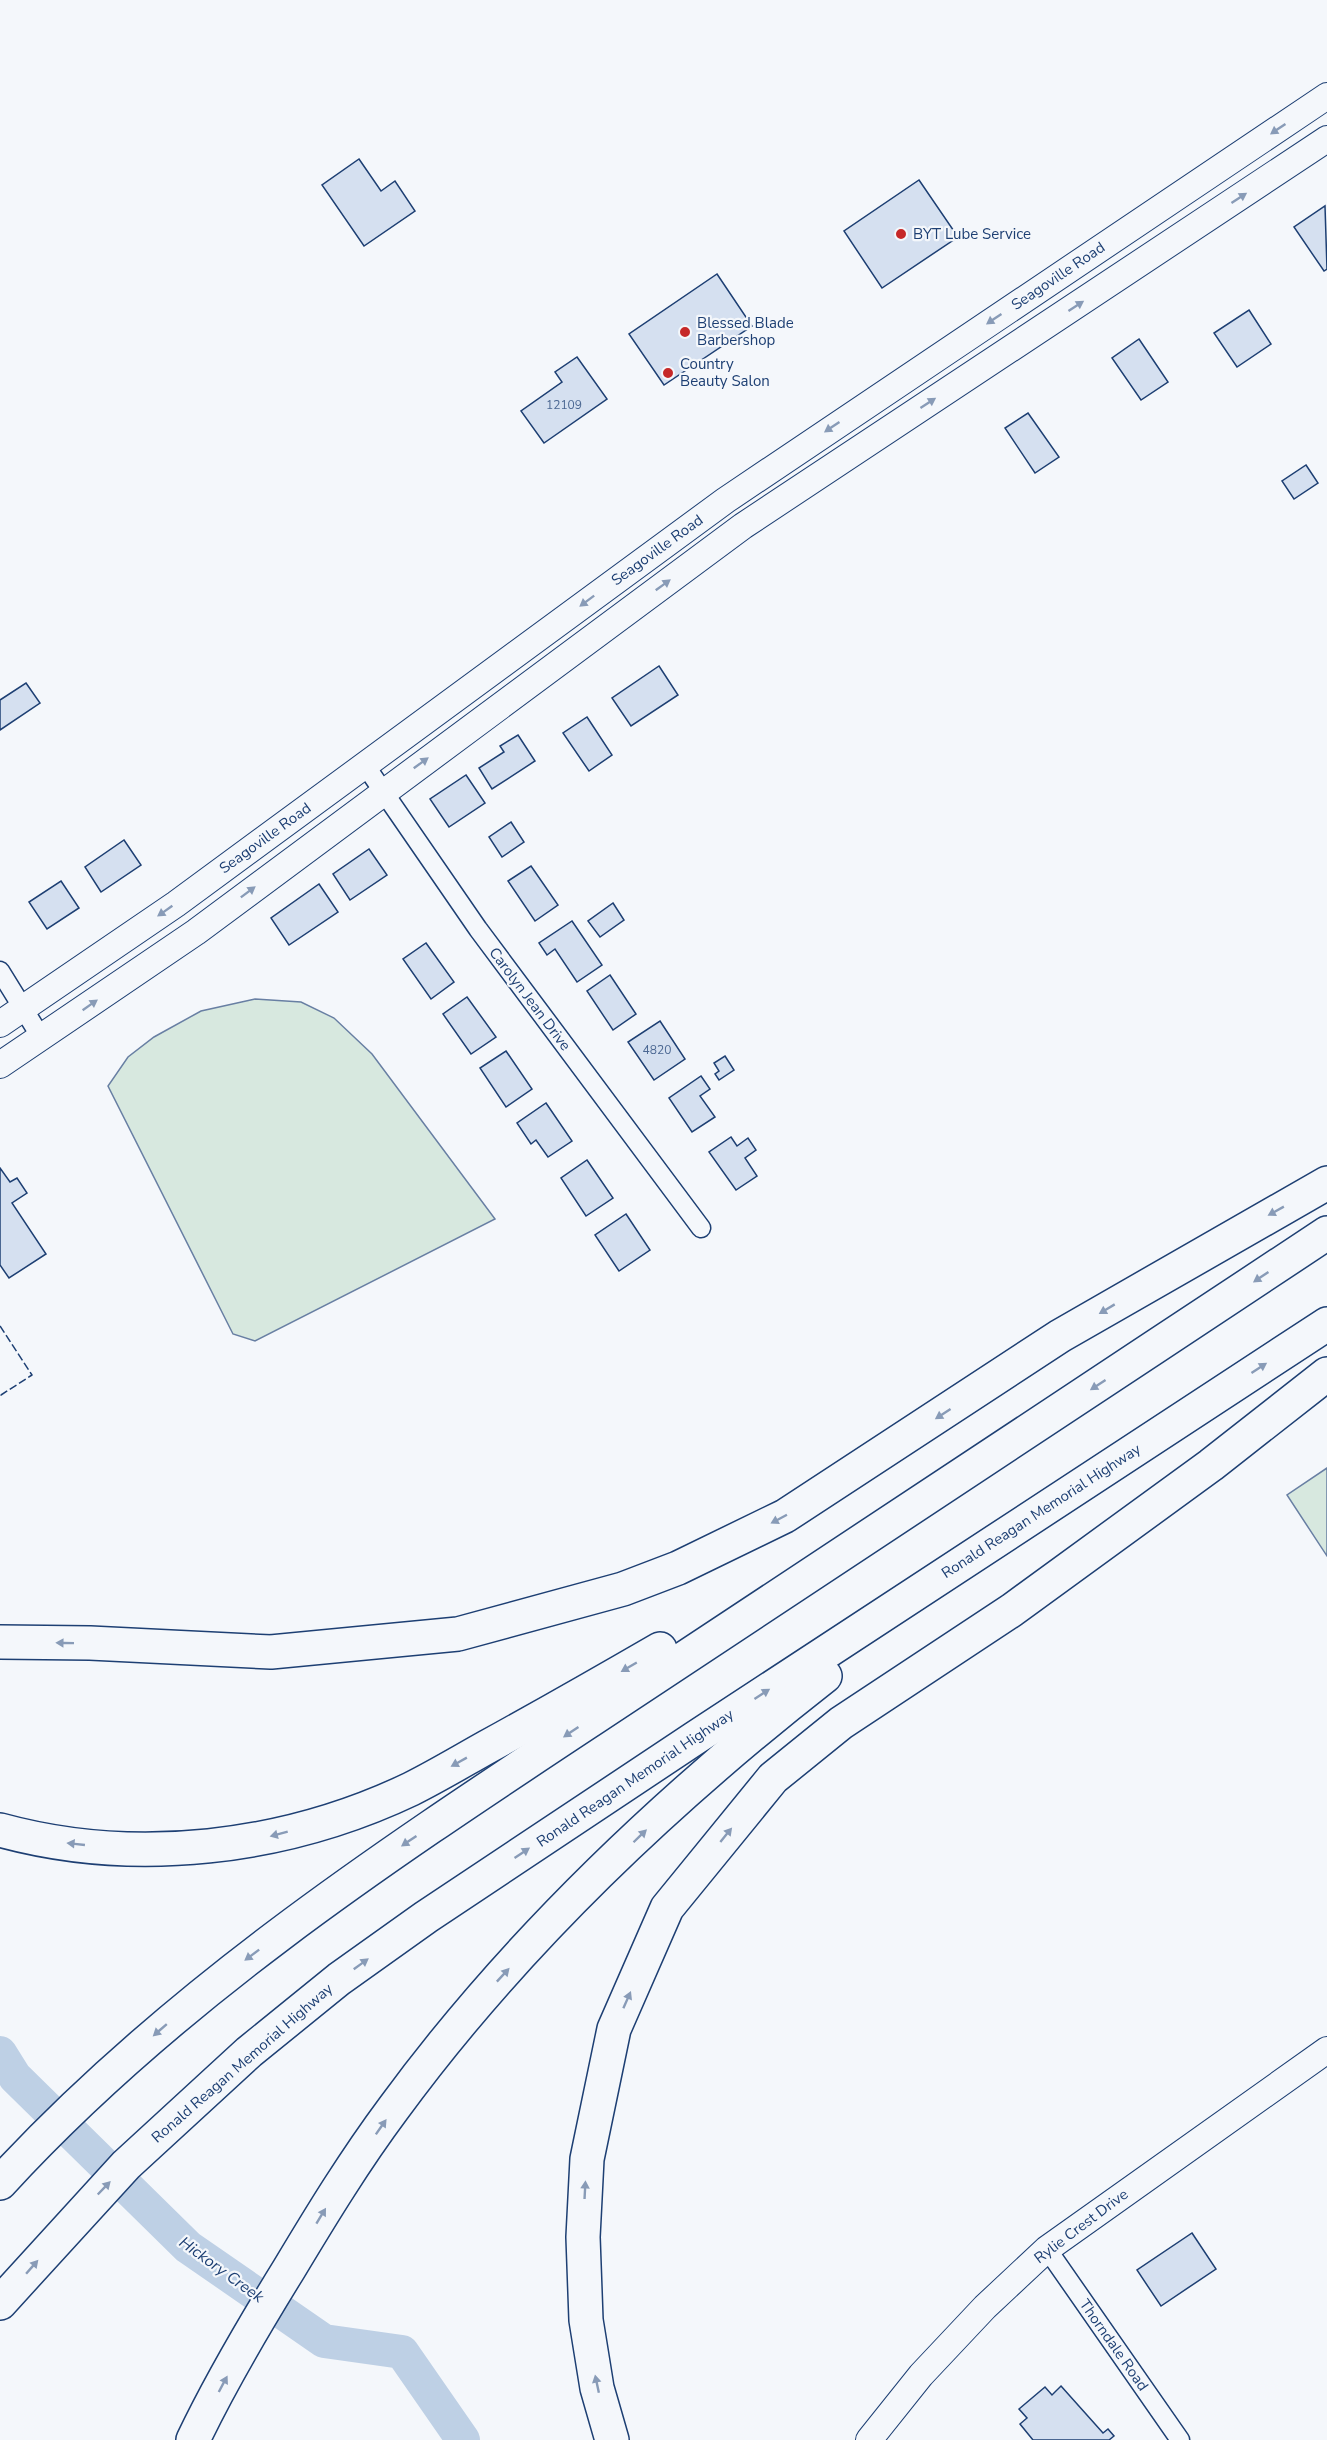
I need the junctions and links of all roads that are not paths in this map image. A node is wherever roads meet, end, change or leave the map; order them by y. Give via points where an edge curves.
1 (1327, 96) edge
2 (1327, 140) edge
3 (938, 356) junction
4 (957, 384) junction
5 (726, 500) junction
6 (744, 526) junction
7 (365, 765) junction
8 (384, 790) junction
9 (0, 970) edge
10 (24, 1009) junction
11 (0, 1024) edge
12 (42, 1039) junction
13 (0, 1065) edge
14 (1327, 1183) edge
15 (701, 1228) dead end
16 (1327, 1233) edge
17 (1327, 1324) edge
18 (1327, 1374) edge
19 (1210, 1400) junction
20 (1006, 1446) junction
21 (0, 1642) edge
22 (0, 1830) edge
23 (1327, 2050) edge
24 (6, 2177) edge
25 (1047, 2249) junction
26 (0, 2303) edge
27 (194, 2438) edge
28 (612, 2440) edge
29 (869, 2440) edge
30 (1180, 2440) edge

1 -> 3 main road, Seagoville Road
4 -> 2 main road, Seagoville Road
3 - 4 main road
3 -> 5 main road, Seagoville Road
6 -> 4 main road, Seagoville Road
5 - 6 main road
5 -> 7 main road, Seagoville Road
8 -> 6 main road, Seagoville Road
7 - 8 street, Carolyn Jean Drive
7 -> 10 main road, Seagoville Road via 176,904
12 -> 8 main road, Seagoville Road via 196,932
8 - 15 street, Carolyn Jean Drive via 478,929
9 - 10 street
10 - 11 main road, Seagoville Road
10 - 12 street
12 - 13 main road, Seagoville Road
14 -> 21 highway via 1060,1336 785,1516 678,1568 623,1589 458,1634 271,1652
16 -> 20 highway
19 -> 17 highway, Ronald Reagan Memorial Highway
28 -> 18 highway via 597,2388 586,2320 583,2236 587,2159 614,2029 667,1908 773,1778 841,1723 1012,1610
26 -> 19 highway, Ronald Reagan Memorial Highway via 126,2165 249,2052 339,1979
27 -> 19 highway via 272,2297 347,2174 394,2108 498,1979 709,1772 827,1674
20 -> 22 highway via 661,1649 411,1789 333,1820 264,1838 200,1847 134,1849 70,1844
20 -> 24 highway via 320,1904 204,1991
23 - 25 main road, Rylie Crest Drive
25 - 29 main road, Rylie Crest Drive via 921,2375
25 - 30 street, Thorndale Road

